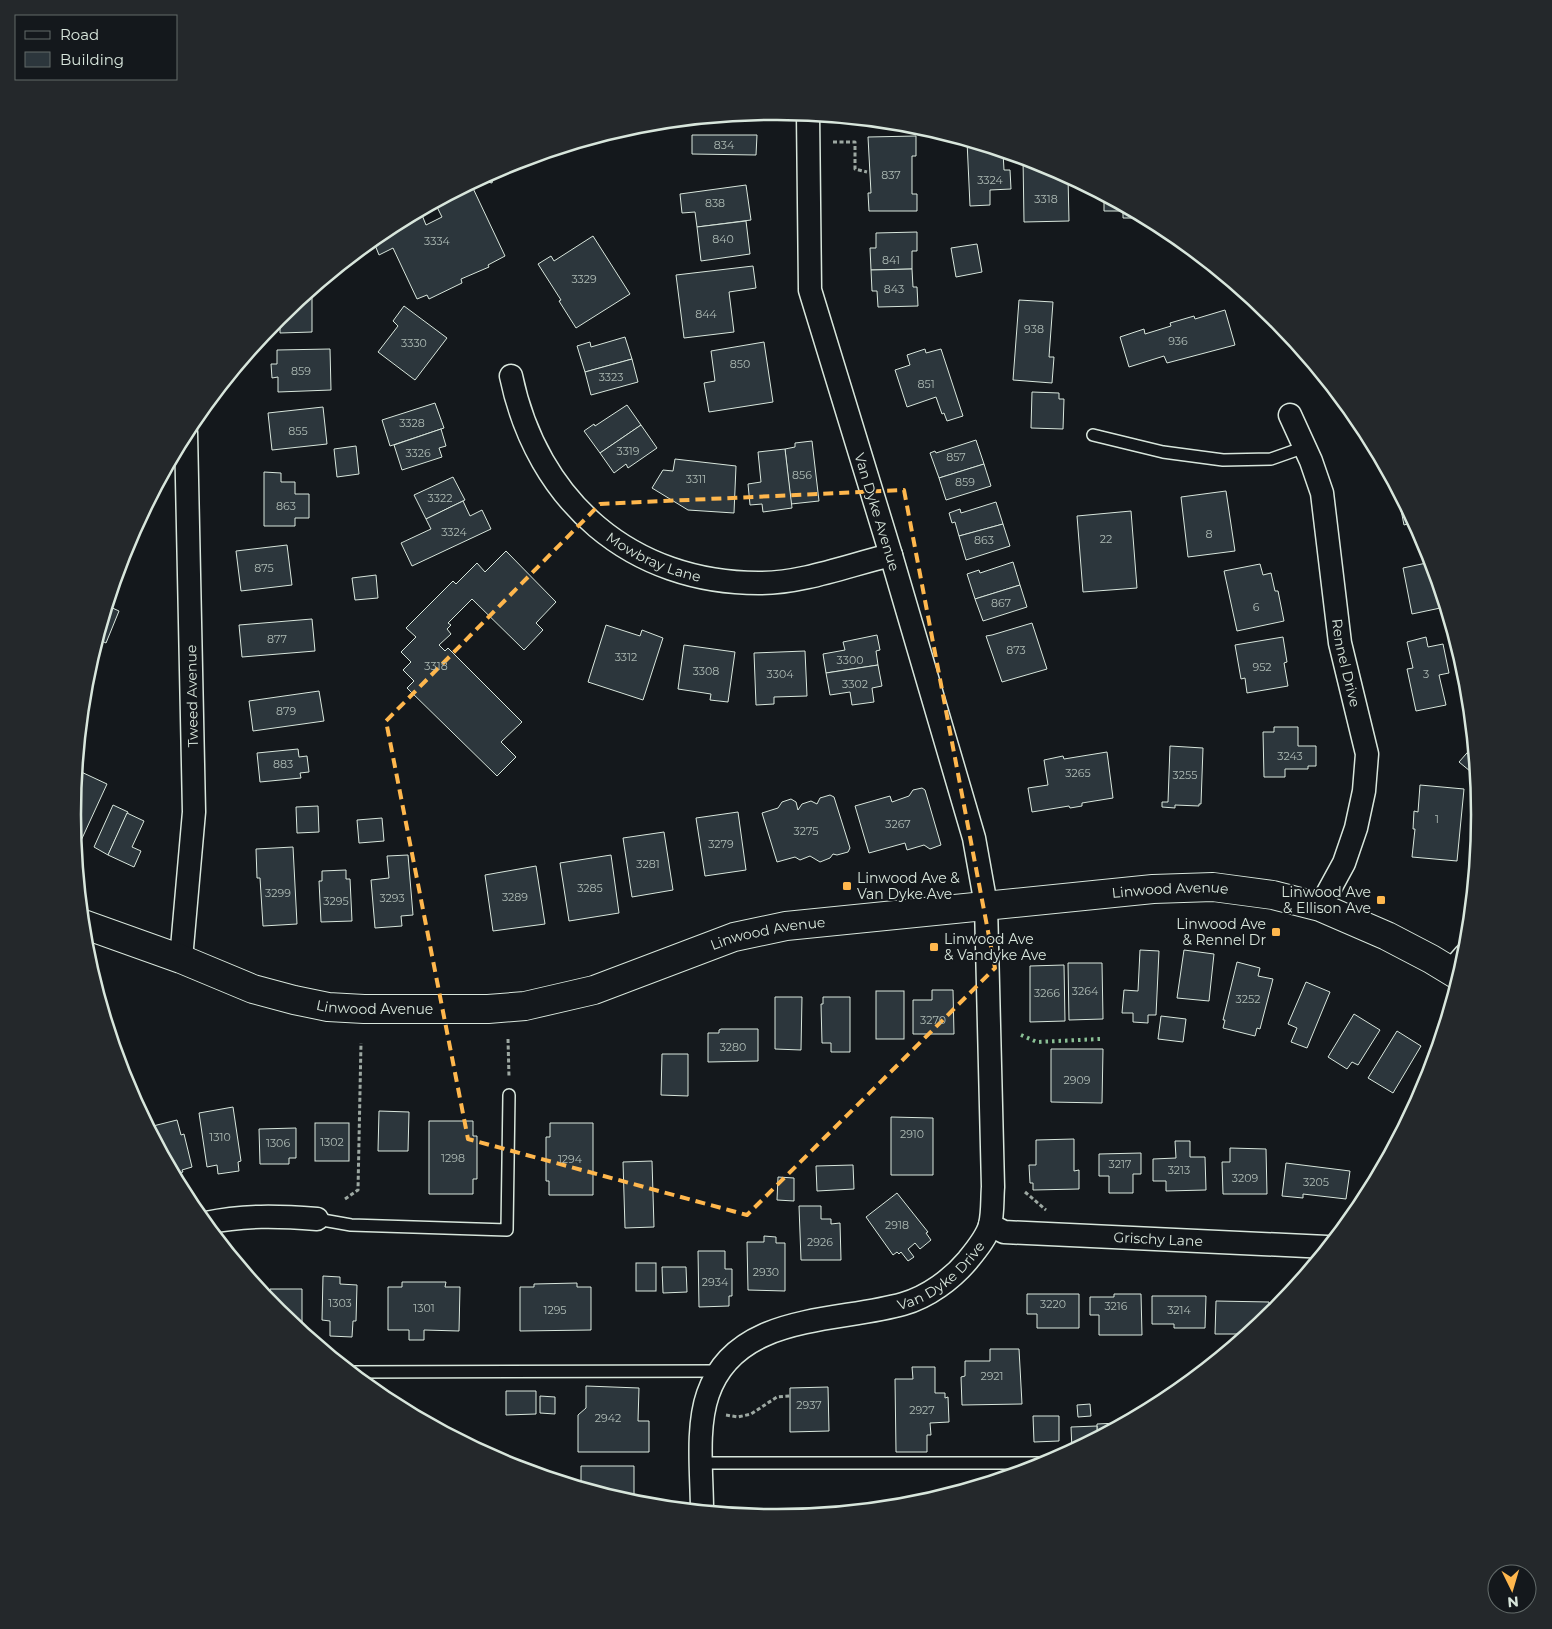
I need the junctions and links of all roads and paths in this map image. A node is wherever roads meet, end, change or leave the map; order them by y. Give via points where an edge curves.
1 (808, 121) edge
2 (828, 142) dead end
3 (867, 172) dead end
4 (512, 376) dead end
5 (1290, 415) dead end
6 (1093, 435) dead end
7 (186, 447) edge
8 (1305, 447) junction
9 (891, 555) junction
10 (986, 905) junction
11 (1320, 907) junction
12 (91, 927) edge
13 (182, 959) junction
14 (1453, 966) edge
15 (508, 1039) dead end
16 (361, 1043) dead end
17 (509, 1095) joint
18 (345, 1199) dead end
19 (317, 1218) joint
20 (214, 1222) edge
21 (990, 1226) junction
22 (1319, 1247) edge
23 (720, 1370) junction
24 (361, 1372) edge
25 (790, 1396) dead end
26 (722, 1414) dead end
27 (1023, 1463) edge
28 (702, 1464) junction
29 (702, 1505) edge

1 - 9 street, Van Dyke Avenue via 810,290
2 - 3 path via 855,142 855,169
4 - 9 street, Mowbray Lane via 527,433 564,494 588,520 647,559 680,572 714,580 762,583 797,579
5 - 8 street, Rennel Drive
6 - 8 lane via 1163,452 1223,460 1271,459
7 - 13 street, Tweed Avenue via 194,812
8 - 11 street, Rennel Drive via 1322,493 1340,643 1367,754 1356,828 1344,863
9 - 10 street, Van Dyke Avenue via 974,838
10 - 11 main road, Linwood Avenue via 1153,888 1213,888 1273,895
10 - 13 main road, Linwood Avenue via 786,926 734,937 594,990 525,1006 488,1009 328,1006 253,989
10 - 21 street, Van Dyke Drive via 993,1187
11 - 14 main road, Linwood Avenue
12 - 13 main road, Linwood Avenue
15 - 17 path
16 - 18 path via 358,1190
17 - 19 lane via 507,1230 351,1225
19 - 20 street via 270,1215
21 - 22 street, Grischy Lane via 1004,1232
21 - 23 street, Van Dyke Drive via 964,1265 926,1294 904,1304 782,1327 758,1337
23 - 24 lane
23 - 28 street, Van Dyke Drive via 708,1393 702,1418
25 - 26 path via 777,1396 751,1414 738,1417
27 - 28 lane
28 - 29 street, Van Dyke Drive

